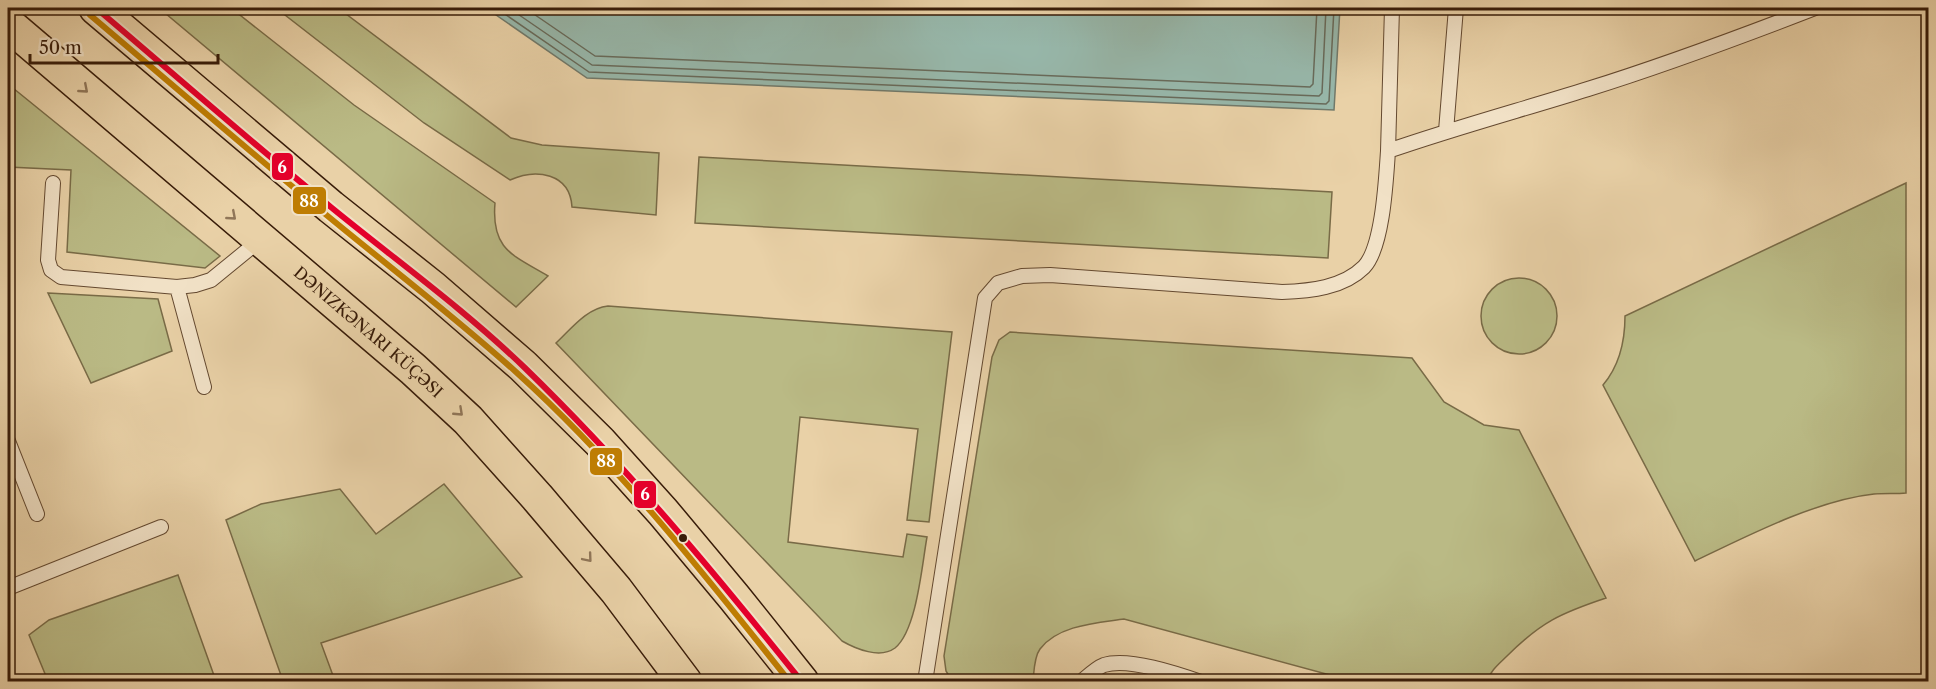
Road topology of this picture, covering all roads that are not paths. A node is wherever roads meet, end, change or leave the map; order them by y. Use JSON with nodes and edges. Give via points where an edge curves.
{"nodes":[{"id":1,"x":96,"y":8,"type":"edge"},
{"id":2,"x":1392,"y":8,"type":"edge"},
{"id":3,"x":1456,"y":8,"type":"edge"},
{"id":4,"x":1815,"y":8,"type":"edge"},
{"id":5,"x":8,"y":24,"type":"edge"},
{"id":6,"x":1446,"y":131,"type":"junction"},
{"id":7,"x":1388,"y":151,"type":"junction"},
{"id":8,"x":53,"y":183,"type":"dead end"},
{"id":9,"x":260,"y":240,"type":"junction"},
{"id":10,"x":177,"y":287,"type":"junction"},
{"id":11,"x":204,"y":387,"type":"dead end"},
{"id":12,"x":8,"y":441,"type":"edge"},
{"id":13,"x":37,"y":514,"type":"dead end"},
{"id":14,"x":161,"y":527,"type":"dead end"},
{"id":15,"x":8,"y":588,"type":"edge"},
{"id":16,"x":686,"y":681,"type":"edge"},
{"id":17,"x":802,"y":681,"type":"edge"},
{"id":18,"x":925,"y":681,"type":"edge"},
{"id":19,"x":1081,"y":681,"type":"edge"},
{"id":20,"x":1202,"y":681,"type":"edge"}],
"edges":[{"from":1,"to":17,"type":"highway","via":[[523,366],[663,512]]},
{"from":2,"to":7,"type":"lane"},
{"from":3,"to":6,"type":"lane"},
{"from":4,"to":6,"type":"lane","via":[[1657,67]]},
{"from":5,"to":9,"type":"highway","one_way":true},
{"from":6,"to":7,"type":"lane"},
{"from":7,"to":18,"type":"lane","via":[[1377,240],[1364,266],[1341,282],[1314,291],[1282,292],[1022,276],[998,284],[985,298]]},
{"from":8,"to":10,"type":"lane","via":[[48,260],[51,270],[61,277]]},
{"from":9,"to":10,"type":"lane","via":[[211,280]]},
{"from":9,"to":16,"type":"highway","one_way":true,"via":[[468,420],[616,590]]},
{"from":10,"to":11,"type":"lane"},
{"from":12,"to":13,"type":"lane"},
{"from":14,"to":15,"type":"lane"},
{"from":19,"to":20,"type":"lane","via":[[1104,666],[1123,663]]}]}
